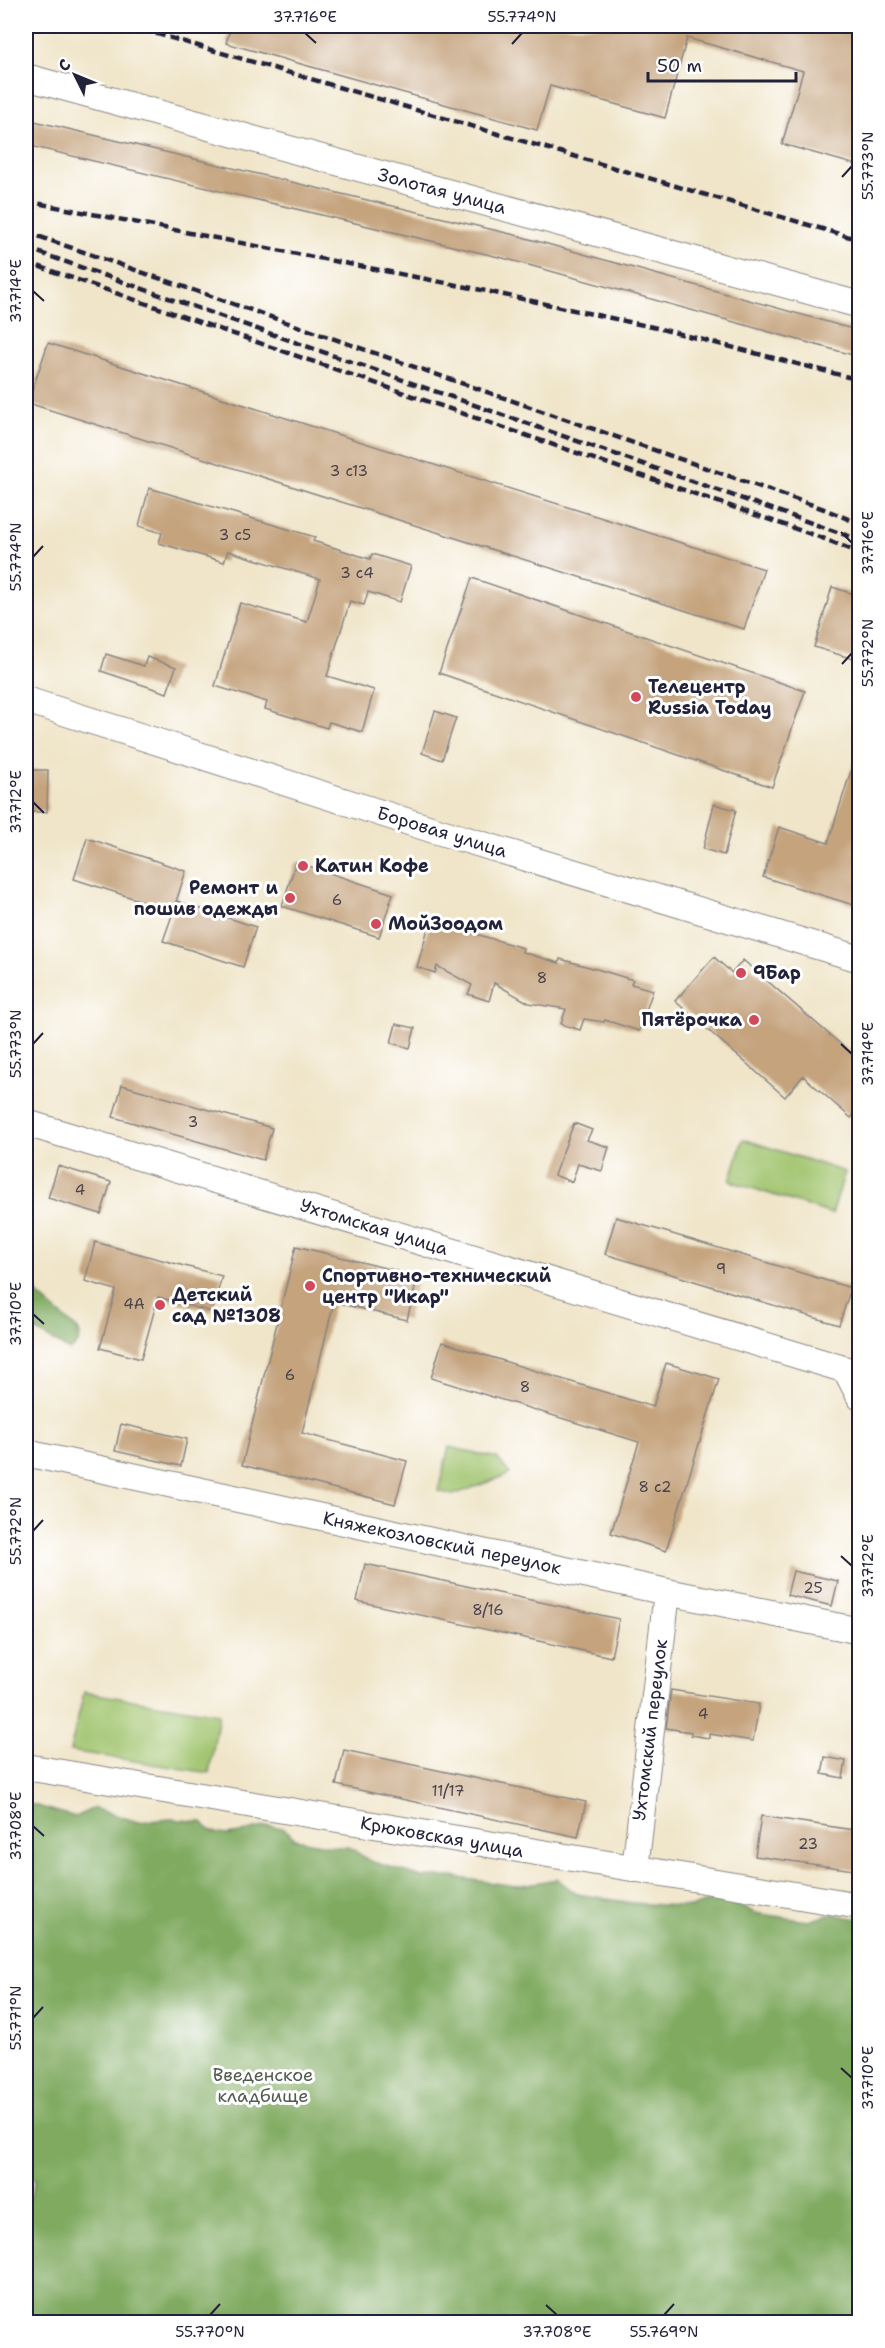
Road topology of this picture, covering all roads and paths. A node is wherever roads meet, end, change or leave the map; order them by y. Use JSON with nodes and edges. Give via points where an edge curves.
{"nodes":[{"id":1,"x":26,"y":77,"type":"edge"},
{"id":2,"x":860,"y":305,"type":"edge"},
{"id":3,"x":26,"y":700,"type":"edge"},
{"id":4,"x":860,"y":959,"type":"edge"},
{"id":5,"x":26,"y":1123,"type":"edge"},
{"id":6,"x":853,"y":1372,"type":"edge"},
{"id":7,"x":860,"y":1397,"type":"edge"},
{"id":8,"x":26,"y":1453,"type":"edge"},
{"id":9,"x":667,"y":1592,"type":"junction"},
{"id":10,"x":860,"y":1631,"type":"edge"},
{"id":11,"x":26,"y":1767,"type":"edge"},
{"id":12,"x":635,"y":1869,"type":"junction"},
{"id":13,"x":860,"y":1906,"type":"edge"}],
"edges":[{"from":1,"to":2,"type":"street","name":"Золотая улица"},
{"from":3,"to":4,"type":"street","name":"Боровая улица"},
{"from":5,"to":6,"type":"street","name":"Ухтомская улица"},
{"from":6,"to":7,"type":"street"},
{"from":8,"to":9,"type":"street","name":"Княжекозловский переулок"},
{"from":9,"to":10,"type":"street","name":"Княжекозловский переулок"},
{"from":9,"to":12,"type":"street","name":"Ухтомский переулок"},
{"from":11,"to":12,"type":"street","name":"Крюковская улица"},
{"from":12,"to":13,"type":"street","name":"Крюковская улица"}]}
